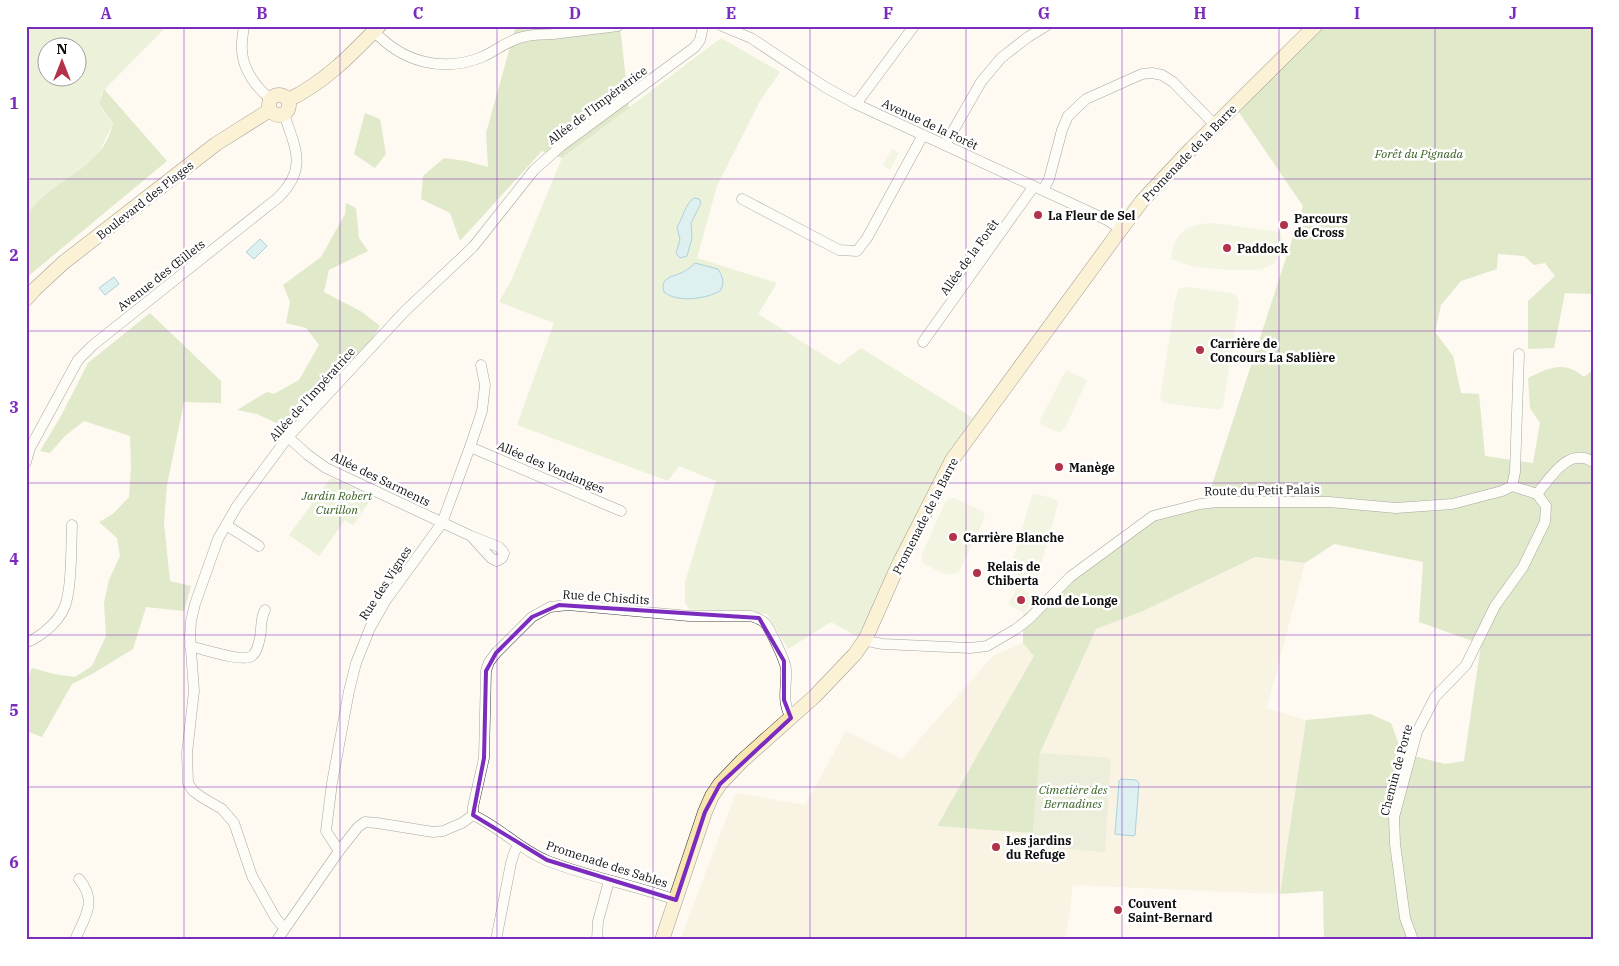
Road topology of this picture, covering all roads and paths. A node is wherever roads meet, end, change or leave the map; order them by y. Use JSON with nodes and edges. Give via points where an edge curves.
{"nodes":[{"id":1,"x":244,"y":26,"type":"edge"},
{"id":2,"x":618,"y":26,"type":"edge"},
{"id":3,"x":703,"y":26,"type":"edge"},
{"id":4,"x":722,"y":26,"type":"edge"},
{"id":5,"x":914,"y":26,"type":"edge"},
{"id":6,"x":1046,"y":26,"type":"edge"},
{"id":7,"x":1315,"y":26,"type":"edge"},
{"id":8,"x":377,"y":29,"type":"edge"},
{"id":9,"x":737,"y":29,"type":"edge"},
{"id":10,"x":288,"y":100,"type":"junction"},
{"id":11,"x":271,"y":104,"type":"junction"},
{"id":12,"x":856,"y":104,"type":"junction"},
{"id":13,"x":284,"y":114,"type":"junction"},
{"id":14,"x":1215,"y":125,"type":"junction"},
{"id":15,"x":922,"y":135,"type":"junction"},
{"id":16,"x":944,"y":145,"type":"junction"},
{"id":17,"x":1038,"y":188,"type":"junction"},
{"id":18,"x":742,"y":199,"type":"dead end"},
{"id":19,"x":1121,"y":229,"type":"junction"},
{"id":20,"x":29,"y":290,"type":"edge"},
{"id":21,"x":923,"y":342,"type":"dead end"},
{"id":22,"x":1520,"y":354,"type":"dead end"},
{"id":23,"x":481,"y":365,"type":"dead end"},
{"id":24,"x":288,"y":437,"type":"junction"},
{"id":25,"x":470,"y":447,"type":"junction"},
{"id":26,"x":26,"y":462,"type":"edge"},
{"id":27,"x":1593,"y":462,"type":"edge"},
{"id":28,"x":1512,"y":486,"type":"junction"},
{"id":29,"x":1537,"y":494,"type":"junction"},
{"id":30,"x":621,"y":511,"type":"dead end"},
{"id":31,"x":442,"y":522,"type":"junction"},
{"id":32,"x":72,"y":525,"type":"dead end"},
{"id":33,"x":226,"y":525,"type":"junction"},
{"id":34,"x":471,"y":536,"type":"dead end"},
{"id":35,"x":259,"y":546,"type":"dead end"},
{"id":36,"x":265,"y":610,"type":"dead end"},
{"id":37,"x":866,"y":638,"type":"junction"},
{"id":38,"x":26,"y":642,"type":"edge"},
{"id":39,"x":190,"y":646,"type":"junction"},
{"id":40,"x":791,"y":718,"type":"junction"},
{"id":41,"x":473,"y":815,"type":"junction"},
{"id":42,"x":518,"y":845,"type":"junction"},
{"id":43,"x":339,"y":851,"type":"junction"},
{"id":44,"x":79,"y":879,"type":"dead end"},
{"id":45,"x":609,"y":881,"type":"junction"},
{"id":46,"x":676,"y":900,"type":"junction"},
{"id":47,"x":284,"y":928,"type":"junction"},
{"id":48,"x":75,"y":940,"type":"edge"},
{"id":49,"x":277,"y":940,"type":"edge"},
{"id":50,"x":496,"y":940,"type":"edge"},
{"id":51,"x":597,"y":940,"type":"edge"},
{"id":52,"x":662,"y":940,"type":"edge"},
{"id":53,"x":1413,"y":940,"type":"edge"}],
"edges":[{"from":1,"to":11,"type":"street","via":[[244,61]]},
{"from":2,"to":8,"type":"street","via":[[523,36],[483,57],[452,64],[416,60],[400,53],[384,42]]},
{"from":3,"to":24,"type":"street","name":"Allée de l'Impératrice","via":[[695,47],[560,146],[534,170],[473,247],[406,311]]},
{"from":4,"to":9,"type":"street","name":"Avenue de la Forêt"},
{"from":5,"to":12,"type":"street"},
{"from":6,"to":16,"type":"street","via":[[1001,58],[981,82]]},
{"from":7,"to":14,"type":"main road","name":"Promenade de la Barre"},
{"from":8,"to":10,"type":"main road","via":[[342,64]]},
{"from":9,"to":12,"type":"street","name":"Avenue de la Forêt","via":[[824,87]]},
{"from":10,"to":11,"type":"main road","via":[[278,95]]},
{"from":10,"to":13,"type":"main road","via":[[289,107]]},
{"from":11,"to":13,"type":"main road","via":[[276,115]]},
{"from":11,"to":20,"type":"main road","name":"Boulevard des Plages"},
{"from":12,"to":15,"type":"street","name":"Avenue de la Forêt"},
{"from":13,"to":26,"type":"street","name":"Avenue des Œillets","via":[[295,143],[296,170],[290,186],[78,360],[30,448]]},
{"from":14,"to":17,"type":"street","name":"Allée de la Forêt","via":[[1173,82],[1162,75],[1142,74],[1086,99],[1068,116],[1050,179]]},
{"from":14,"to":19,"type":"main road","name":"Promenade de la Barre","via":[[1142,201]]},
{"from":15,"to":16,"type":"street","name":"Avenue de la Forêt"},
{"from":15,"to":18,"type":"street","via":[[868,238],[857,251],[839,250]]},
{"from":16,"to":17,"type":"street","name":"Avenue de la Forêt"},
{"from":17,"to":19,"type":"street","name":"Avenue de la Forêt"},
{"from":17,"to":21,"type":"street","name":"Allée de la Forêt"},
{"from":19,"to":37,"type":"main road","name":"Promenade de la Barre","via":[[952,460]]},
{"from":22,"to":28,"type":"street"},
{"from":23,"to":25,"type":"street","name":"Rue des Vignes","via":[[485,385],[482,411]]},
{"from":24,"to":31,"type":"street","name":"Allée des Sarments","via":[[326,468]]},
{"from":24,"to":33,"type":"street","name":"Allée de l'Impératrice"},
{"from":25,"to":30,"type":"street","name":"Allée des Vendanges"},
{"from":25,"to":31,"type":"street","name":"Rue des Vignes"},
{"from":27,"to":29,"type":"street","via":[[1574,458],[1563,464]]},
{"from":28,"to":29,"type":"street"},
{"from":28,"to":37,"type":"street","name":"Route du Petit Palais","via":[[1452,504],[1396,508],[1329,502],[1200,504],[1153,516],[1070,578],[1023,624],[987,646],[882,644]]},
{"from":29,"to":53,"type":"street","name":"Chemin de Porte","via":[[1546,506],[1545,522],[1523,567],[1495,606],[1466,665],[1435,697],[1414,740],[1394,817],[1406,918]]},
{"from":31,"to":34,"type":"street","name":"Allée des Sarments"},
{"from":31,"to":43,"type":"street","name":"Rue des Vignes","via":[[386,600],[356,663],[332,783],[326,831]]},
{"from":32,"to":38,"type":"street","via":[[69,592],[65,607],[48,629]]},
{"from":33,"to":35,"type":"street"},
{"from":33,"to":39,"type":"street","name":"Allée de l'Impératrice","via":[[195,604]]},
{"from":36,"to":39,"type":"street","via":[[257,647],[250,657],[238,658]]},
{"from":37,"to":40,"type":"main road","name":"Promenade de la Barre","via":[[855,654]]},
{"from":39,"to":47,"type":"street","name":"Allée de l'Impératrice","via":[[194,691],[187,753],[188,782],[193,791],[222,809],[234,823],[252,876]]},
{"from":40,"to":41,"type":"street","name":"Rue de Chisdits","via":[[784,700],[784,661],[760,618],[689,616],[568,605],[550,607],[532,617],[489,662],[486,671],[484,758]]},
{"from":40,"to":46,"type":"main road","name":"Promenade de la Barre","via":[[742,761],[712,796]]},
{"from":41,"to":42,"type":"street","name":"Promenade des Sables"},
{"from":41,"to":43,"type":"street","via":[[462,823],[433,832],[365,822]]},
{"from":42,"to":45,"type":"street","name":"Promenade des Sables","via":[[547,860]]},
{"from":42,"to":50,"type":"street","via":[[512,858]]},
{"from":43,"to":47,"type":"street"},
{"from":44,"to":48,"type":"street","via":[[89,894],[90,903]]},
{"from":45,"to":46,"type":"street","name":"Promenade des Sables"},
{"from":45,"to":51,"type":"street","via":[[598,921]]},
{"from":46,"to":52,"type":"main road","name":"Promenade de la Barre"},
{"from":47,"to":49,"type":"street"}]}
